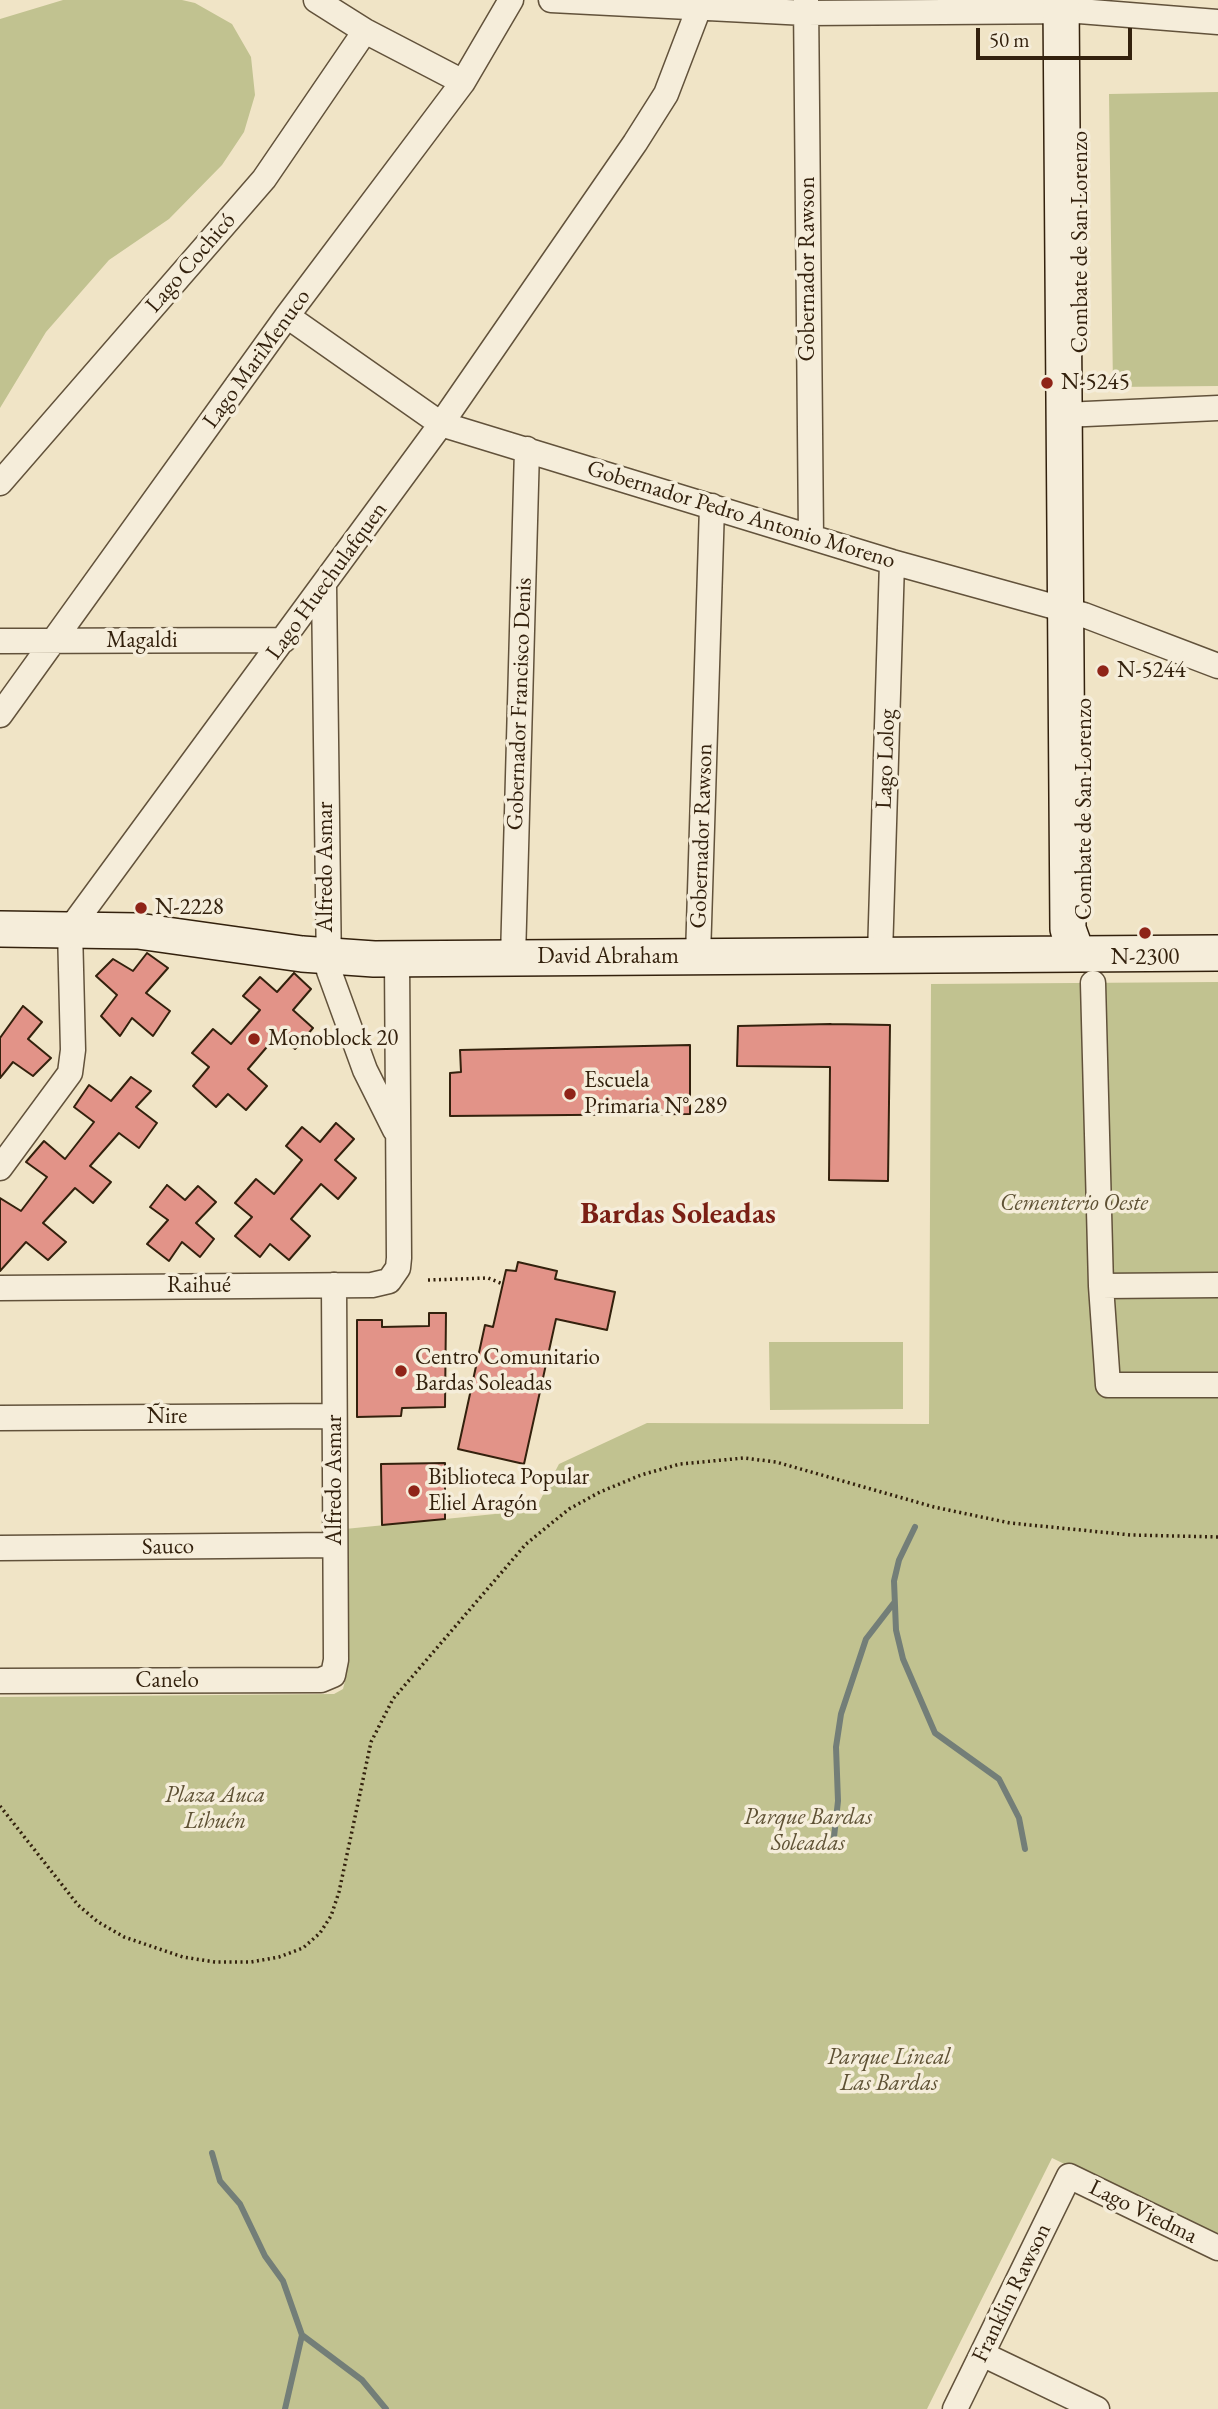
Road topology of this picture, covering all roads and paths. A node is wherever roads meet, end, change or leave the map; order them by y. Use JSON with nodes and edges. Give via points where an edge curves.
{"nodes":[{"id":1,"x":316,"y":0,"type":"edge"},
{"id":2,"x":510,"y":0,"type":"edge"},
{"id":3,"x":551,"y":0,"type":"edge"},
{"id":4,"x":701,"y":3,"type":"edge"},
{"id":5,"x":1070,"y":6,"type":"edge"},
{"id":6,"x":806,"y":7,"type":"edge"},
{"id":7,"x":1218,"y":22,"type":"edge"},
{"id":8,"x":365,"y":30,"type":"junction"},
{"id":9,"x":463,"y":82,"type":"junction"},
{"id":10,"x":287,"y":316,"type":"junction"},
{"id":11,"x":1218,"y":408,"type":"edge"},
{"id":12,"x":1073,"y":415,"type":"junction"},
{"id":13,"x":441,"y":424,"type":"junction"},
{"id":14,"x":527,"y":449,"type":"junction"},
{"id":15,"x":0,"y":483,"type":"edge"},
{"id":16,"x":712,"y":506,"type":"junction"},
{"id":17,"x":811,"y":537,"type":"junction"},
{"id":18,"x":892,"y":562,"type":"junction"},
{"id":19,"x":324,"y":585,"type":"junction"},
{"id":20,"x":1074,"y":612,"type":"junction"},
{"id":21,"x":284,"y":640,"type":"junction"},
{"id":22,"x":0,"y":641,"type":"edge"},
{"id":23,"x":55,"y":641,"type":"junction"},
{"id":24,"x":1218,"y":666,"type":"edge"},
{"id":25,"x":0,"y":715,"type":"edge"},
{"id":26,"x":0,"y":929,"type":"edge"},
{"id":27,"x":70,"y":929,"type":"junction"},
{"id":28,"x":1218,"y":953,"type":"edge"},
{"id":29,"x":880,"y":955,"type":"junction"},
{"id":30,"x":327,"y":956,"type":"junction"},
{"id":31,"x":698,"y":956,"type":"junction"},
{"id":32,"x":397,"y":958,"type":"junction"},
{"id":33,"x":513,"y":958,"type":"junction"},
{"id":34,"x":1085,"y":968,"type":"junction"},
{"id":35,"x":397,"y":1136,"type":"junction"},
{"id":36,"x":0,"y":1168,"type":"edge"},
{"id":37,"x":395,"y":1276,"type":"joint"},
{"id":38,"x":428,"y":1280,"type":"dead end"},
{"id":39,"x":503,"y":1284,"type":"dead end"},
{"id":40,"x":1218,"y":1284,"type":"edge"},
{"id":41,"x":334,"y":1285,"type":"junction"},
{"id":42,"x":1101,"y":1286,"type":"junction"},
{"id":43,"x":0,"y":1288,"type":"edge"},
{"id":44,"x":1218,"y":1385,"type":"edge"},
{"id":45,"x":334,"y":1416,"type":"junction"},
{"id":46,"x":0,"y":1418,"type":"edge"},
{"id":47,"x":1218,"y":1537,"type":"edge"},
{"id":48,"x":335,"y":1545,"type":"junction"},
{"id":49,"x":0,"y":1548,"type":"edge"},
{"id":50,"x":332,"y":1675,"type":"joint"},
{"id":51,"x":0,"y":1681,"type":"edge"},
{"id":52,"x":0,"y":1807,"type":"edge"},
{"id":53,"x":1069,"y":2176,"type":"joint"},
{"id":54,"x":1218,"y":2248,"type":"edge"},
{"id":55,"x":982,"y":2354,"type":"junction"},
{"id":56,"x":955,"y":2409,"type":"edge"},
{"id":57,"x":1097,"y":2409,"type":"edge"}],
"edges":[{"from":1,"to":8,"type":"street"},
{"from":2,"to":9,"type":"street","name":"Lago MariMenuco"},
{"from":3,"to":4,"type":"street"},
{"from":4,"to":6,"type":"street"},
{"from":4,"to":13,"type":"street","name":"Lago Huechulafquen","via":[[666,94]]},
{"from":5,"to":6,"type":"street"},
{"from":5,"to":7,"type":"street"},
{"from":5,"to":12,"type":"main road","name":"Combate de San Lorenzo"},
{"from":6,"to":17,"type":"street","name":"Gobernador Rawson"},
{"from":8,"to":9,"type":"street"},
{"from":8,"to":15,"type":"street","name":"Lago Cochicó","via":[[264,178]]},
{"from":9,"to":10,"type":"street","name":"Lago MariMenuco"},
{"from":10,"to":13,"type":"street","name":"Gobernador Pedro Antonio Moreno"},
{"from":10,"to":23,"type":"street","name":"Lago MariMenuco"},
{"from":11,"to":12,"type":"street"},
{"from":12,"to":20,"type":"main road","name":"Combate de San Lorenzo"},
{"from":13,"to":14,"type":"street","name":"Gobernador Pedro Antonio Moreno"},
{"from":13,"to":19,"type":"street","name":"Lago Huechulafquen"},
{"from":14,"to":16,"type":"street","name":"Gobernador Pedro Antonio Moreno"},
{"from":14,"to":33,"type":"street","name":"Gobernador Francisco Denis"},
{"from":16,"to":17,"type":"street","name":"Gobernador Pedro Antonio Moreno"},
{"from":16,"to":31,"type":"street","name":"Gobernador Rawson"},
{"from":17,"to":18,"type":"street","name":"Gobernador Pedro Antonio Moreno"},
{"from":18,"to":20,"type":"street","name":"Gobernador Pedro Antonio Moreno"},
{"from":18,"to":29,"type":"street","name":"Lago Lolog"},
{"from":19,"to":21,"type":"street","name":"Lago Huechulafquen"},
{"from":19,"to":30,"type":"street","name":"Alfredo Asmar"},
{"from":20,"to":24,"type":"street","name":"Gobernador Pedro Antonio Moreno"},
{"from":20,"to":34,"type":"main road","name":"Combate de San Lorenzo","via":[[1068,929]]},
{"from":21,"to":23,"type":"street","name":"Magaldi"},
{"from":21,"to":27,"type":"street","name":"Lago Huechulafquen"},
{"from":22,"to":23,"type":"street","name":"Magaldi"},
{"from":23,"to":25,"type":"street","name":"Lago MariMenuco"},
{"from":26,"to":27,"type":"main road","name":"David Abraham"},
{"from":27,"to":30,"type":"main road","name":"David Abraham","via":[[163,933]]},
{"from":27,"to":36,"type":"street","via":[[74,1050],[70,1073]]},
{"from":28,"to":34,"type":"main road","name":"David Abraham"},
{"from":29,"to":31,"type":"main road","name":"David Abraham"},
{"from":29,"to":34,"type":"main road","name":"David Abraham"},
{"from":30,"to":32,"type":"main road","name":"David Abraham"},
{"from":30,"to":35,"type":"street","name":"Alfredo Asmar","via":[[340,1005]]},
{"from":31,"to":33,"type":"main road","name":"David Abraham"},
{"from":32,"to":33,"type":"main road","name":"David Abraham"},
{"from":32,"to":35,"type":"street","name":"Alfredo Asmar"},
{"from":34,"to":42,"type":"street"},
{"from":35,"to":37,"type":"street","name":"Alfredo Asmar","via":[[399,1258]]},
{"from":37,"to":41,"type":"street","name":"Raihué","via":[[380,1284]]},
{"from":38,"to":39,"type":"path","via":[[488,1278]]},
{"from":40,"to":42,"type":"street"},
{"from":41,"to":43,"type":"street","name":"Raihué"},
{"from":41,"to":45,"type":"street","name":"Alfredo Asmar"},
{"from":42,"to":44,"type":"street","via":[[1108,1385]]},
{"from":45,"to":46,"type":"street","name":"Ñire"},
{"from":45,"to":48,"type":"street","name":"Alfredo Asmar"},
{"from":47,"to":52,"type":"path","via":[[1131,1535],[1010,1523],[934,1507],[776,1462],[744,1458],[680,1464],[600,1492],[569,1509],[526,1544],[393,1699],[371,1742],[331,1916],[303,1948],[279,1957],[215,1962],[183,1957],[124,1937],[78,1905]]},
{"from":48,"to":49,"type":"street","name":"Sauco"},
{"from":48,"to":50,"type":"street","name":"Alfredo Asmar","via":[[336,1660]]},
{"from":50,"to":51,"type":"street","name":"Canelo","via":[[321,1680]]},
{"from":53,"to":54,"type":"street","name":"Lago Viedma"},
{"from":53,"to":55,"type":"street","name":"Franklin Rawson"},
{"from":55,"to":56,"type":"street","name":"Franklin Rawson"},
{"from":55,"to":57,"type":"street"}]}
